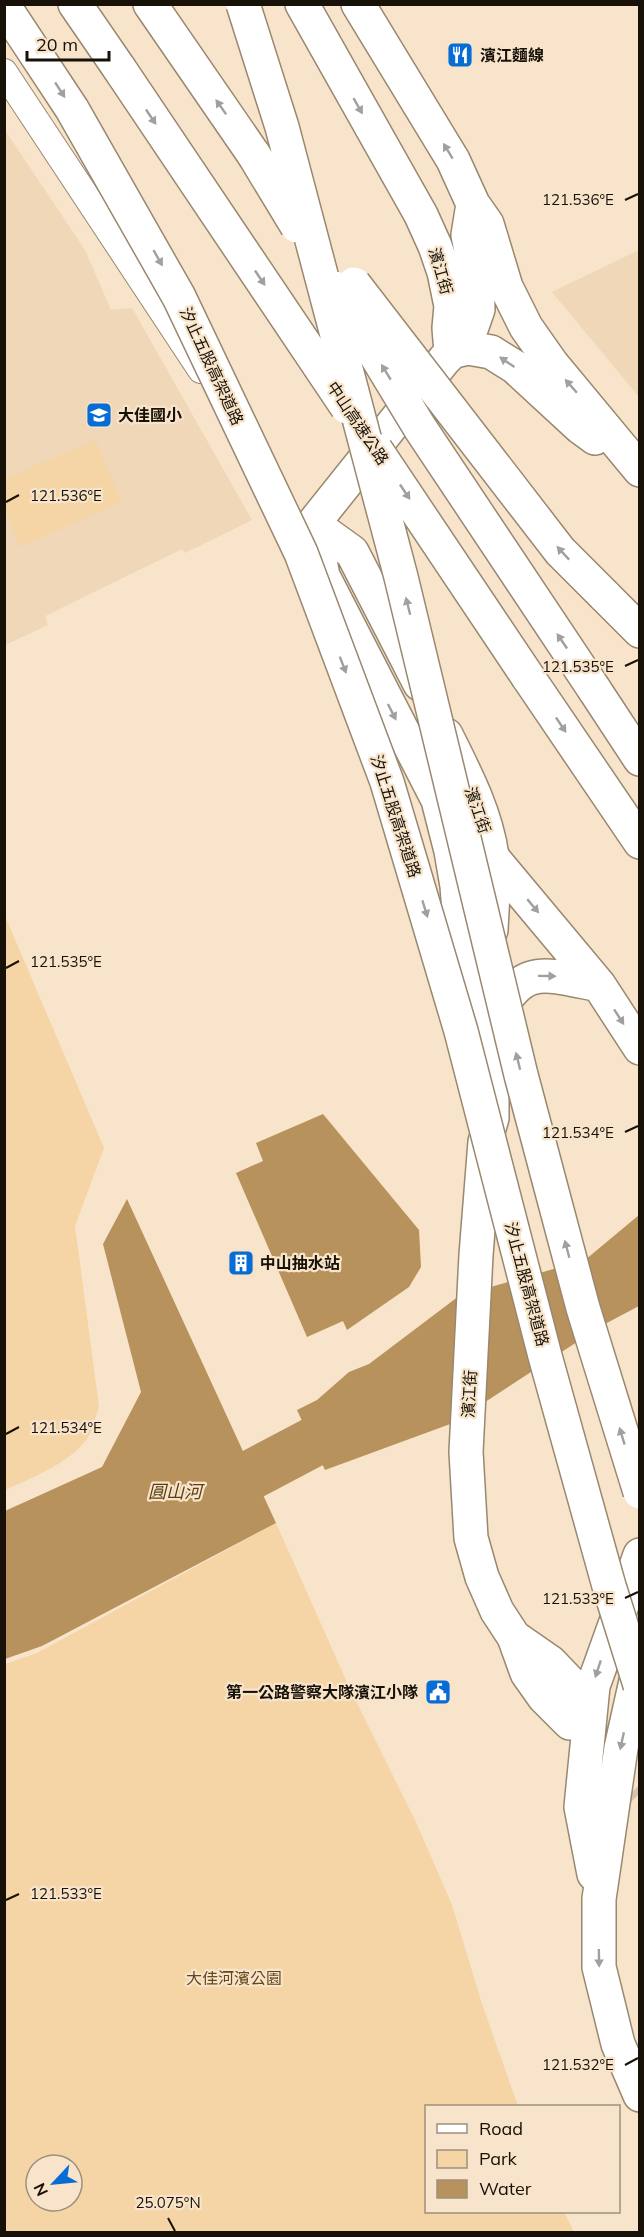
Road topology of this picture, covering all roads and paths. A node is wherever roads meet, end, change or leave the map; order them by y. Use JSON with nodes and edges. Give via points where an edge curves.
{"nodes":[{"id":1,"x":75,"y":4,"type":"edge"},
{"id":2,"x":150,"y":4,"type":"edge"},
{"id":3,"x":243,"y":4,"type":"edge"},
{"id":4,"x":302,"y":4,"type":"edge"},
{"id":5,"x":358,"y":4,"type":"edge"},
{"id":6,"x":4,"y":6,"type":"edge"},
{"id":7,"x":4,"y":72,"type":"edge"},
{"id":8,"x":254,"y":155,"type":"junction"},
{"id":9,"x":473,"y":204,"type":"junction"},
{"id":10,"x":451,"y":352,"type":"junction"},
{"id":11,"x":637,"y":467,"type":"edge"},
{"id":12,"x":313,"y":524,"type":"junction"},
{"id":13,"x":639,"y":631,"type":"edge"},
{"id":14,"x":639,"y":759,"type":"edge"},
{"id":15,"x":438,"y":800,"type":"junction"},
{"id":16,"x":639,"y":842,"type":"edge"},
{"id":17,"x":492,"y":858,"type":"junction"},
{"id":18,"x":599,"y":985,"type":"junction"},
{"id":19,"x":492,"y":1024,"type":"junction"},
{"id":20,"x":639,"y":1048,"type":"edge"},
{"id":21,"x":485,"y":1142,"type":"junction"},
{"id":22,"x":639,"y":1492,"type":"edge"},
{"id":23,"x":639,"y":1555,"type":"edge"},
{"id":24,"x":514,"y":1637,"type":"junction"},
{"id":25,"x":639,"y":1664,"type":"edge"},
{"id":26,"x":639,"y":1685,"type":"edge"},
{"id":27,"x":575,"y":1688,"type":"tunnel mouth"},
{"id":28,"x":570,"y":1723,"type":"tunnel mouth"},
{"id":29,"x":599,"y":1899,"type":"junction"},
{"id":30,"x":639,"y":2096,"type":"edge"}],
"edges":[{"from":1,"to":16,"type":"main road","name":"中山高速公路","one_way":true,"bridge":true},
{"from":8,"to":2,"type":"main road","one_way":true},
{"from":22,"to":3,"type":"main road","one_way":true,"bridge":true,"via":[[580,1297],[521,1075],[401,577],[282,127]]},
{"from":4,"to":10,"type":"main road","name":"濱江街","one_way":true,"via":[[435,246],[451,306]]},
{"from":9,"to":5,"type":"main road","one_way":true,"via":[[453,160]]},
{"from":6,"to":26,"type":"main road","name":"汐止五股高架道路","one_way":true,"bridge":true,"via":[[72,109],[179,297],[305,563],[387,782],[461,1031],[545,1356]]},
{"from":7,"to":12,"type":"street","via":[[255,452]]},
{"from":13,"to":8,"type":"main road","one_way":true,"bridge":true,"via":[[560,551]]},
{"from":14,"to":8,"type":"main road","one_way":true,"bridge":true,"via":[[420,428]]},
{"from":9,"to":10,"type":"main road","via":[[468,235],[478,309],[469,335]]},
{"from":11,"to":9,"type":"main road","one_way":true,"via":[[526,327],[506,287],[487,224]]},
{"from":11,"to":10,"type":"main road","one_way":true,"via":[[580,427],[515,367],[491,352],[468,348]]},
{"from":10,"to":12,"type":"main road"},
{"from":12,"to":15,"type":"main road","name":"濱江街","one_way":true,"via":[[323,576]]},
{"from":12,"to":17,"type":"main road","name":"濱江街","via":[[352,552],[374,591],[469,782]]},
{"from":15,"to":17,"type":"main road"},
{"from":15,"to":21,"type":"main road","name":"濱江街","via":[[457,885],[469,1058],[476,1118]]},
{"from":17,"to":18,"type":"main road","one_way":true},
{"from":17,"to":19,"type":"main road","name":"濱江街","via":[[488,999]]},
{"from":19,"to":18,"type":"main road","one_way":true,"via":[[503,1001],[516,985],[530,977],[546,975]]},
{"from":18,"to":20,"type":"main road","one_way":true},
{"from":19,"to":21,"type":"main road","name":"濱江街","via":[[492,1118]]},
{"from":21,"to":24,"type":"main road","name":"濱江街","via":[[466,1452],[471,1538],[482,1577]]},
{"from":23,"to":29,"type":"main road","one_way":true,"via":[[593,1686],[581,1807]]},
{"from":24,"to":27,"type":"main road","name":"濱江街","via":[[550,1662]]},
{"from":24,"to":28,"type":"main road","name":"濱江街","via":[[527,1673]]},
{"from":25,"to":29,"type":"main road","one_way":true,"via":[[621,1748]]},
{"from":29,"to":30,"type":"main road","one_way":true,"via":[[599,1967],[618,2044]]}]}
